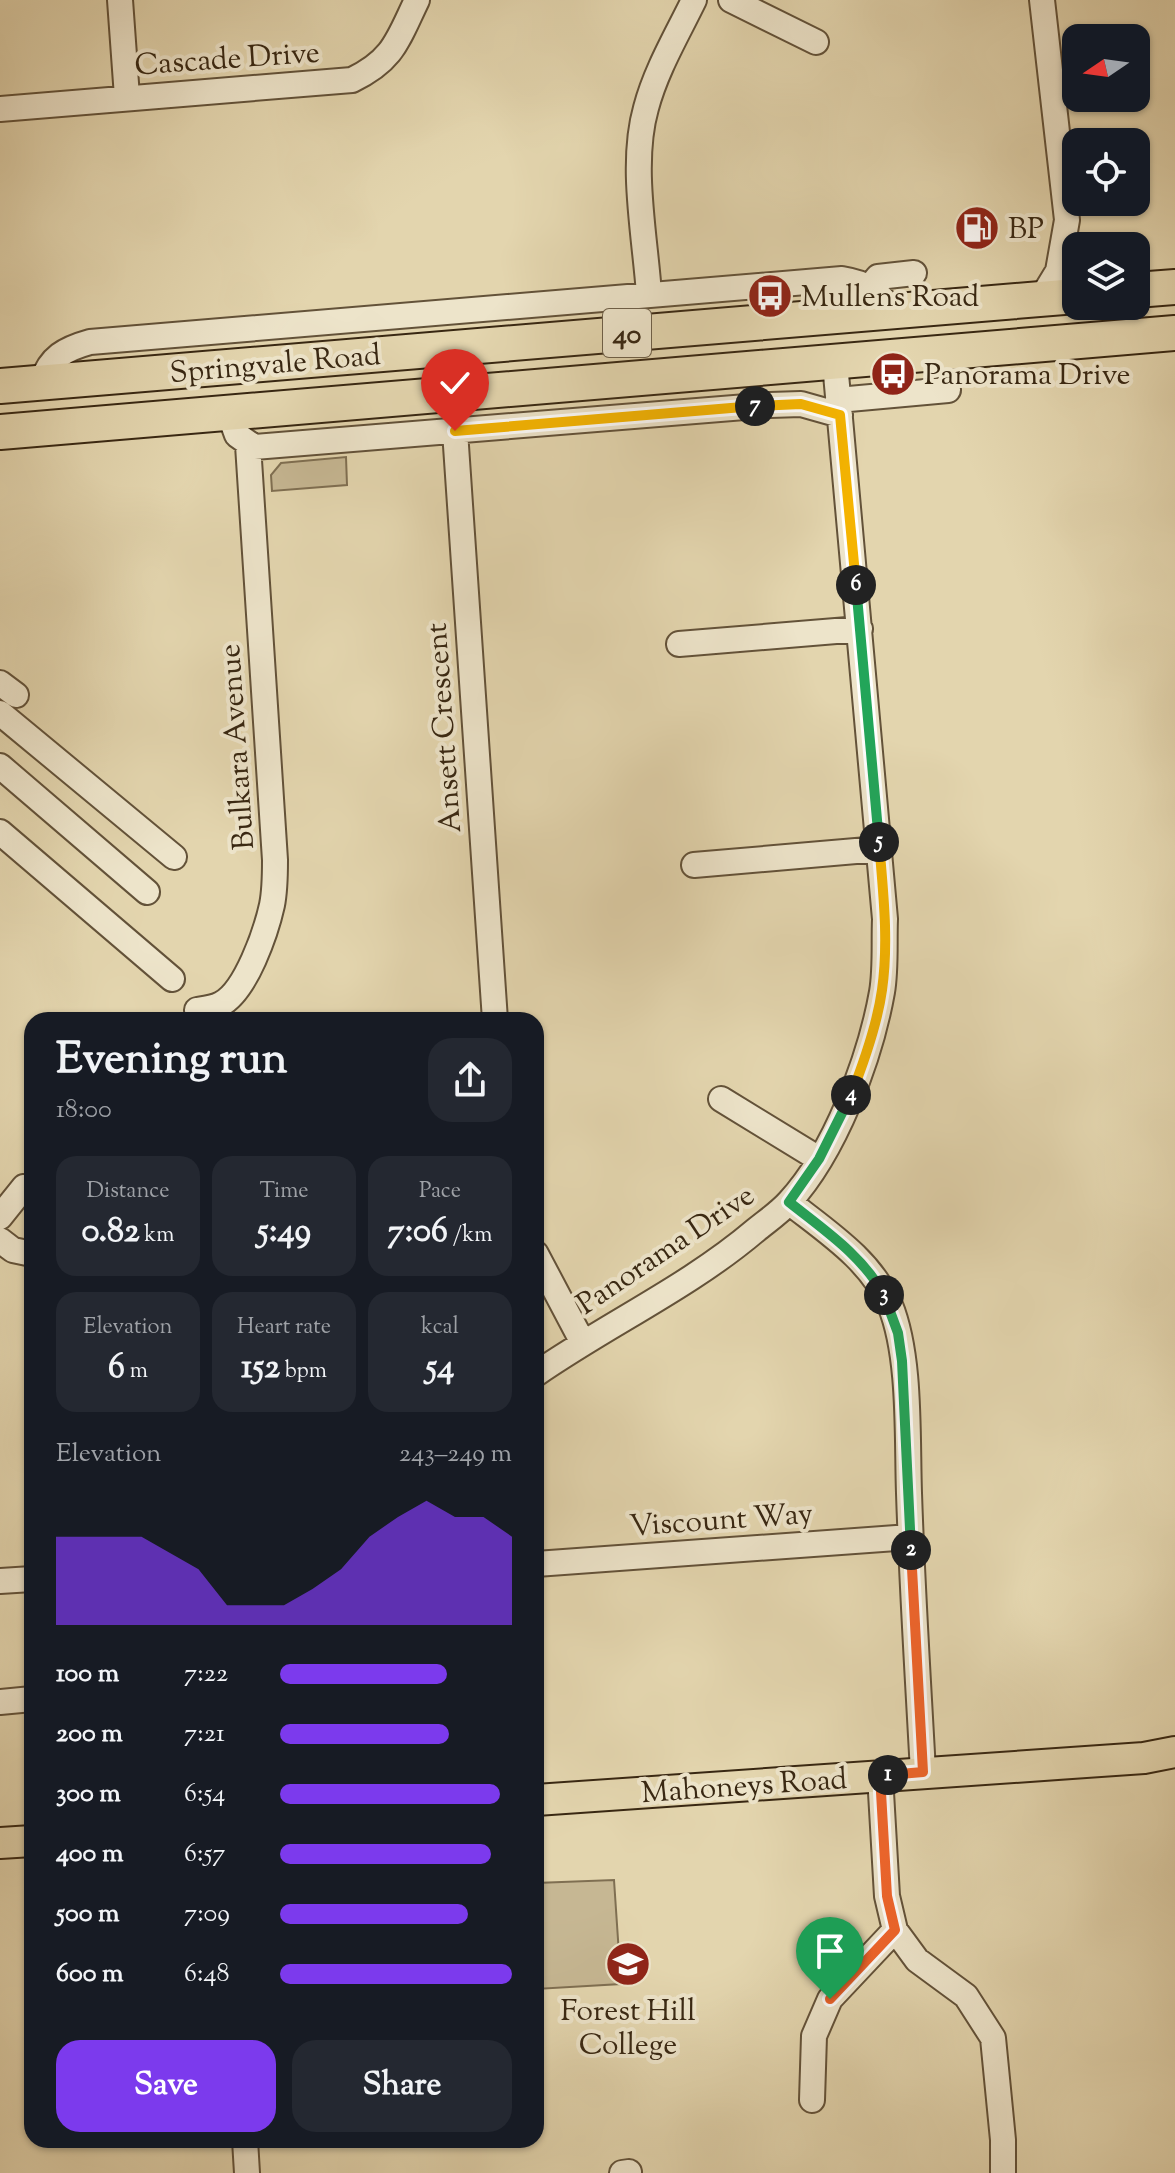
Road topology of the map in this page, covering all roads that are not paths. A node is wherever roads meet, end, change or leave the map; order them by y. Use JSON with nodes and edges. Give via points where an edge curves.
{"nodes":[{"id":1,"x":120,"y":0,"type":"edge"},
{"id":2,"x":417,"y":0,"type":"edge"},
{"id":3,"x":694,"y":0,"type":"edge"},
{"id":4,"x":731,"y":0,"type":"edge"},
{"id":5,"x":1042,"y":0,"type":"edge"},
{"id":6,"x":816,"y":42,"type":"dead end"},
{"id":7,"x":127,"y":97,"type":"junction"},
{"id":8,"x":0,"y":109,"type":"edge"},
{"id":9,"x":1067,"y":220,"type":"junction"},
{"id":10,"x":1072,"y":232,"type":"edge"},
{"id":11,"x":914,"y":273,"type":"dead end"},
{"id":12,"x":1175,"y":287,"type":"edge"},
{"id":13,"x":1150,"y":289,"type":"edge"},
{"id":14,"x":649,"y":294,"type":"junction"},
{"id":15,"x":1062,"y":297,"type":"edge"},
{"id":16,"x":881,"y":299,"type":"junction"},
{"id":17,"x":1041,"y":299,"type":"junction"},
{"id":18,"x":1175,"y":333,"type":"edge"},
{"id":19,"x":835,"y":363,"type":"junction"},
{"id":20,"x":794,"y":366,"type":"junction"},
{"id":21,"x":42,"y":382,"type":"junction"},
{"id":22,"x":0,"y":386,"type":"edge"},
{"id":23,"x":948,"y":390,"type":"dead end"},
{"id":24,"x":770,"y":405,"type":"junction"},
{"id":25,"x":839,"y":407,"type":"junction"},
{"id":26,"x":229,"y":413,"type":"junction"},
{"id":27,"x":455,"y":431,"type":"junction"},
{"id":28,"x":0,"y":432,"type":"edge"},
{"id":29,"x":248,"y":445,"type":"junction"},
{"id":30,"x":860,"y":629,"type":"junction"},
{"id":31,"x":679,"y":644,"type":"dead end"},
{"id":32,"x":5,"y":697,"type":"edge"},
{"id":33,"x":0,"y":766,"type":"edge"},
{"id":34,"x":0,"y":832,"type":"edge"},
{"id":35,"x":879,"y":849,"type":"junction"},
{"id":36,"x":174,"y":857,"type":"dead end"},
{"id":37,"x":694,"y":865,"type":"dead end"},
{"id":38,"x":147,"y":892,"type":"dead end"},
{"id":39,"x":172,"y":979,"type":"dead end"},
{"id":40,"x":197,"y":1010,"type":"dead end"},
{"id":41,"x":494,"y":1012,"type":"edge"},
{"id":42,"x":721,"y":1099,"type":"dead end"},
{"id":43,"x":819,"y":1159,"type":"junction"},
{"id":44,"x":24,"y":1187,"type":"dead end"},
{"id":45,"x":789,"y":1202,"type":"junction"},
{"id":46,"x":0,"y":1217,"type":"edge"},
{"id":47,"x":0,"y":1240,"type":"edge"},
{"id":48,"x":24,"y":1252,"type":"edge"},
{"id":49,"x":544,"y":1269,"type":"edge"},
{"id":50,"x":583,"y":1343,"type":"junction"},
{"id":51,"x":544,"y":1369,"type":"edge"},
{"id":52,"x":910,"y":1537,"type":"junction"},
{"id":53,"x":544,"y":1563,"type":"edge"},
{"id":54,"x":24,"y":1580,"type":"edge"},
{"id":55,"x":0,"y":1581,"type":"edge"},
{"id":56,"x":24,"y":1700,"type":"edge"},
{"id":57,"x":0,"y":1702,"type":"edge"},
{"id":58,"x":1175,"y":1752,"type":"edge"},
{"id":59,"x":1144,"y":1758,"type":"junction"},
{"id":60,"x":1175,"y":1762,"type":"edge"},
{"id":61,"x":923,"y":1772,"type":"junction"},
{"id":62,"x":880,"y":1775,"type":"junction"},
{"id":63,"x":544,"y":1799,"type":"edge"},
{"id":64,"x":24,"y":1842,"type":"edge"},
{"id":65,"x":0,"y":1843,"type":"edge"},
{"id":66,"x":895,"y":1930,"type":"junction"},
{"id":67,"x":812,"y":2100,"type":"dead end"},
{"id":68,"x":245,"y":2148,"type":"edge"},
{"id":69,"x":629,"y":2172,"type":"edge"},
{"id":70,"x":247,"y":2173,"type":"edge"},
{"id":71,"x":622,"y":2173,"type":"edge"},
{"id":72,"x":1003,"y":2173,"type":"edge"}],
"edges":[{"from":1,"to":7,"type":"street"},
{"from":2,"to":7,"type":"street","name":"Cascade Drive","via":[[390,55],[352,80]]},
{"from":3,"to":14,"type":"street","via":[[653,84],[640,135]]},
{"from":4,"to":6,"type":"street"},
{"from":5,"to":9,"type":"street"},
{"from":7,"to":8,"type":"street","name":"Cascade Drive"},
{"from":9,"to":10,"type":"street"},
{"from":9,"to":17,"type":"street","via":[[1058,271]]},
{"from":11,"to":16,"type":"street","name":"Springvale Road","via":[[878,277]]},
{"from":12,"to":13,"type":"highway"},
{"from":14,"to":16,"type":"street","name":"Springvale Road","via":[[842,279]]},
{"from":14,"to":21,"type":"street","name":"Springvale Road","via":[[90,342],[59,354]]},
{"from":15,"to":17,"type":"highway","name":"Springvale Road","number":"40"},
{"from":16,"to":17,"type":"highway","name":"Springvale Road","number":"40"},
{"from":16,"to":21,"type":"highway","name":"Springvale Road","number":"40"},
{"from":18,"to":19,"type":"highway","name":"Springvale Road","number":"40"},
{"from":19,"to":20,"type":"highway","name":"Springvale Road","number":"40"},
{"from":19,"to":25,"type":"street","name":"Panorama Drive"},
{"from":20,"to":24,"type":"street"},
{"from":20,"to":26,"type":"highway","name":"Springvale Road","number":"40"},
{"from":21,"to":22,"type":"highway","name":"Springvale Road","number":"40"},
{"from":23,"to":25,"type":"street"},
{"from":24,"to":25,"type":"street"},
{"from":24,"to":27,"type":"street"},
{"from":25,"to":30,"type":"street","name":"Panorama Drive"},
{"from":26,"to":28,"type":"highway","name":"Springvale Road","number":"40"},
{"from":26,"to":29,"type":"street","name":"Springvale Road","via":[[237,435]]},
{"from":27,"to":29,"type":"street"},
{"from":27,"to":41,"type":"street","name":"Ansett Crescent"},
{"from":29,"to":40,"type":"street","name":"Bulkara Avenue","via":[[274,885],[272,906],[245,980],[220,1005]]},
{"from":30,"to":31,"type":"street"},
{"from":30,"to":35,"type":"street","name":"Panorama Drive"},
{"from":32,"to":36,"type":"street"},
{"from":33,"to":38,"type":"street"},
{"from":34,"to":39,"type":"street"},
{"from":35,"to":37,"type":"street"},
{"from":35,"to":43,"type":"street","name":"Panorama Drive","via":[[885,919],[882,990],[866,1057]]},
{"from":42,"to":43,"type":"street"},
{"from":43,"to":45,"type":"street","name":"Panorama Drive"},
{"from":44,"to":46,"type":"street"},
{"from":45,"to":50,"type":"street","name":"Panorama Drive","via":[[735,1248]]},
{"from":45,"to":52,"type":"street","via":[[856,1256],[890,1305],[902,1361]]},
{"from":47,"to":48,"type":"street"},
{"from":49,"to":50,"type":"street"},
{"from":50,"to":51,"type":"street","name":"Panorama Drive"},
{"from":52,"to":53,"type":"street","name":"Viscount Way"},
{"from":52,"to":61,"type":"street"},
{"from":54,"to":55,"type":"street"},
{"from":56,"to":57,"type":"street"},
{"from":58,"to":59,"type":"main road","name":"Mahoneys Road"},
{"from":59,"to":60,"type":"main road","name":"Mahoneys Road"},
{"from":59,"to":61,"type":"main road","name":"Mahoneys Road"},
{"from":61,"to":62,"type":"main road","name":"Mahoneys Road"},
{"from":62,"to":63,"type":"main road","name":"Mahoneys Road"},
{"from":62,"to":66,"type":"street","via":[[887,1896]]},
{"from":64,"to":65,"type":"main road"},
{"from":66,"to":67,"type":"street","via":[[830,1999],[814,2036]]},
{"from":66,"to":72,"type":"street","via":[[917,1960],[966,1996],[993,2038]]},
{"from":68,"to":70,"type":"street"},
{"from":69,"to":71,"type":"street"}]}
